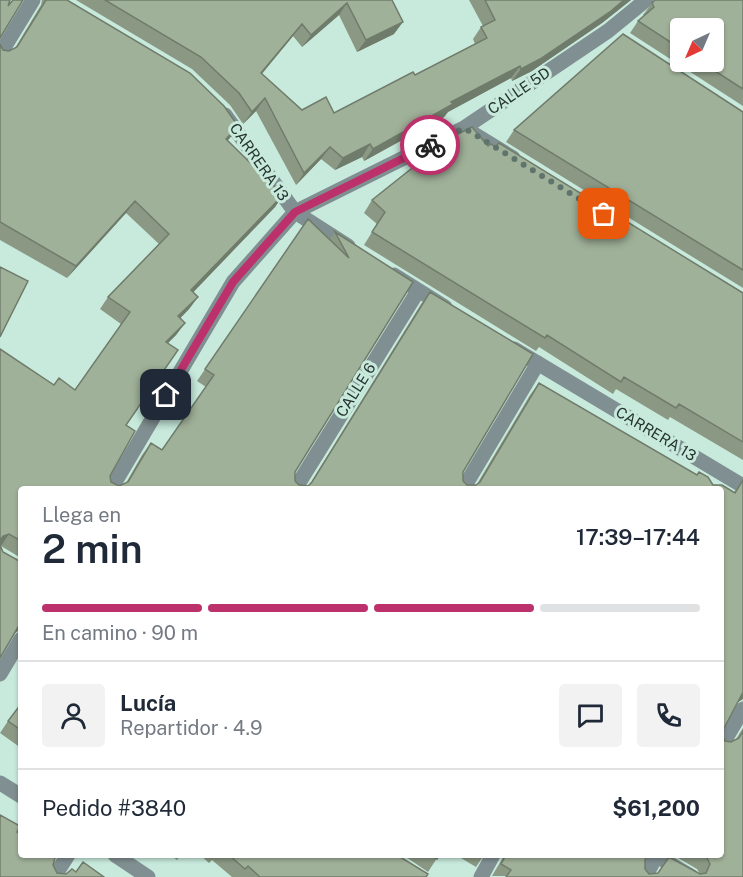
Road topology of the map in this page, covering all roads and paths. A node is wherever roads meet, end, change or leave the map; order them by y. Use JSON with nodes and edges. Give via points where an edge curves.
{"nodes":[{"id":1,"x":33,"y":0,"type":"edge"},
{"id":2,"x":646,"y":0,"type":"edge"},
{"id":3,"x":0,"y":54,"type":"edge"},
{"id":4,"x":216,"y":105,"type":"edge"},
{"id":5,"x":464,"y":128,"type":"junction"},
{"id":6,"x":524,"y":165,"type":"edge"},
{"id":7,"x":295,"y":212,"type":"junction"},
{"id":8,"x":361,"y":254,"type":"edge"},
{"id":9,"x":380,"y":266,"type":"edge"},
{"id":10,"x":418,"y":291,"type":"junction"},
{"id":11,"x":458,"y":315,"type":"edge"},
{"id":12,"x":498,"y":339,"type":"edge"},
{"id":13,"x":538,"y":363,"type":"junction"},
{"id":14,"x":720,"y":473,"type":"junction"},
{"id":15,"x":113,"y":486,"type":"edge"},
{"id":16,"x":297,"y":486,"type":"edge"},
{"id":17,"x":465,"y":486,"type":"edge"},
{"id":18,"x":712,"y":486,"type":"edge"},
{"id":19,"x":743,"y":486,"type":"edge"},
{"id":20,"x":18,"y":644,"type":"edge"},
{"id":21,"x":0,"y":674,"type":"edge"},
{"id":22,"x":743,"y":709,"type":"edge"},
{"id":23,"x":738,"y":726,"type":"edge"},
{"id":24,"x":724,"y":743,"type":"edge"},
{"id":25,"x":0,"y":783,"type":"edge"},
{"id":26,"x":18,"y":794,"type":"edge"},
{"id":27,"x":66,"y":858,"type":"edge"},
{"id":28,"x":120,"y":858,"type":"edge"},
{"id":29,"x":491,"y":858,"type":"edge"},
{"id":30,"x":656,"y":858,"type":"edge"},
{"id":31,"x":660,"y":858,"type":"edge"},
{"id":32,"x":54,"y":877,"type":"edge"},
{"id":33,"x":148,"y":877,"type":"edge"},
{"id":34,"x":481,"y":877,"type":"edge"},
{"id":35,"x":645,"y":877,"type":"edge"},
{"id":36,"x":692,"y":877,"type":"edge"}],
"edges":[{"from":1,"to":3,"type":"street"},
{"from":2,"to":5,"type":"street","name":"CALLE 5D","via":[[613,34]]},
{"from":4,"to":7,"type":"street","name":"CARRERA 13"},
{"from":5,"to":6,"type":"street"},
{"from":5,"to":7,"type":"street","name":"CALLE 5D"},
{"from":7,"to":8,"type":"street","name":"CARRERA 13"},
{"from":7,"to":15,"type":"street","name":"CALLE 5D","via":[[233,282]]},
{"from":9,"to":10,"type":"street"},
{"from":10,"to":11,"type":"street"},
{"from":10,"to":16,"type":"street","name":"CALLE 6"},
{"from":12,"to":13,"type":"street","name":"CARRERA 13"},
{"from":13,"to":14,"type":"street","name":"CARRERA 13"},
{"from":13,"to":17,"type":"street"},
{"from":14,"to":18,"type":"street"},
{"from":14,"to":19,"type":"street","name":"CARRERA 13"},
{"from":20,"to":21,"type":"street"},
{"from":22,"to":23,"type":"street"},
{"from":23,"to":24,"type":"street"},
{"from":25,"to":26,"type":"street"},
{"from":27,"to":32,"type":"street"},
{"from":28,"to":33,"type":"street"},
{"from":29,"to":34,"type":"street"},
{"from":30,"to":35,"type":"street"},
{"from":31,"to":36,"type":"street"}]}
